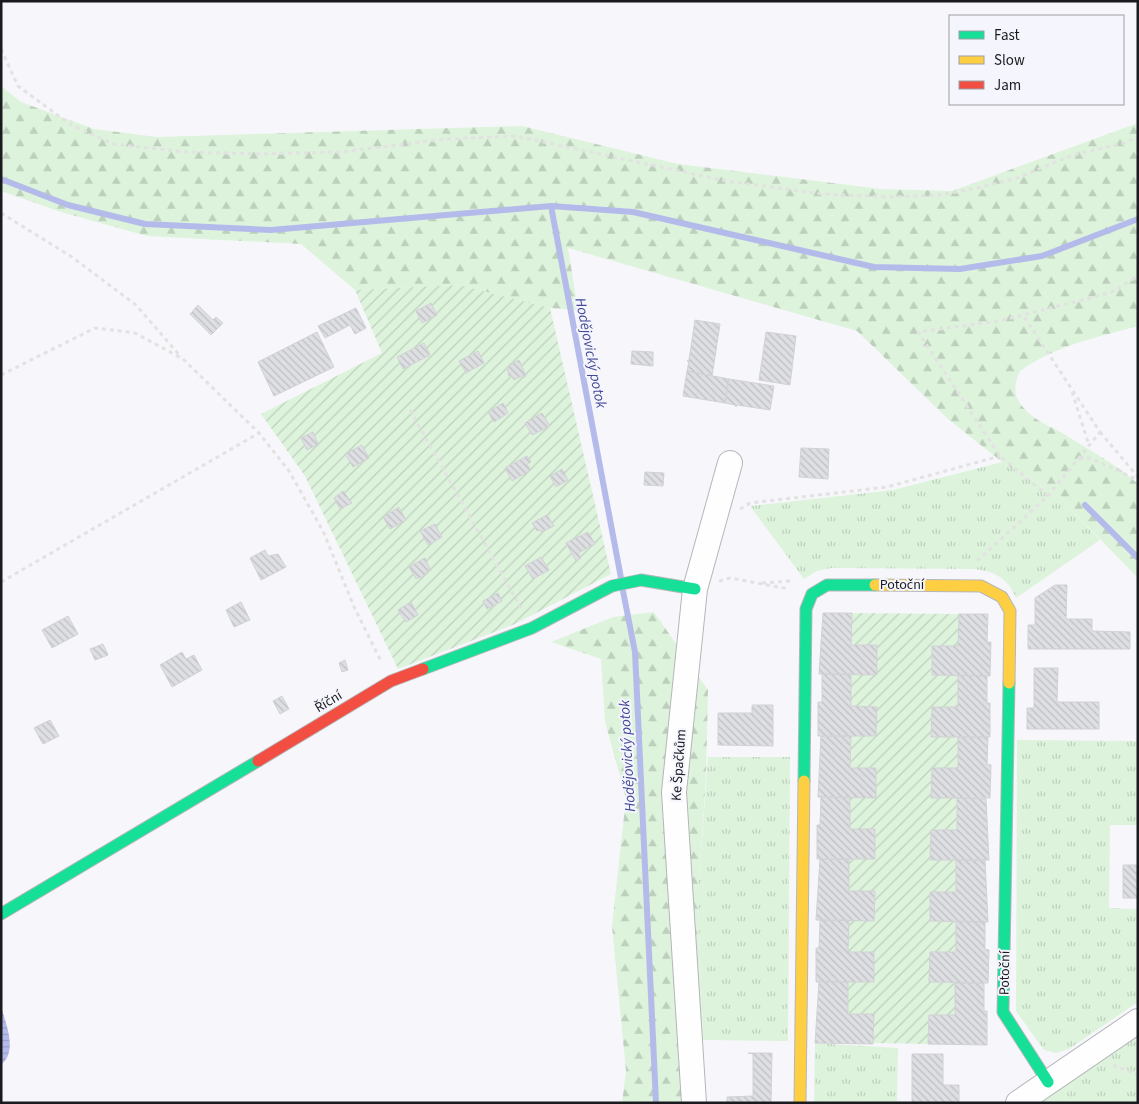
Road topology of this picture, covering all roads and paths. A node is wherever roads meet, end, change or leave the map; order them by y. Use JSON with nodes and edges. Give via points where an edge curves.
{"nodes":[{"id":1,"x":1,"y":49,"type":"edge"},
{"id":2,"x":1138,"y":137,"type":"edge"},
{"id":3,"x":1,"y":213,"type":"edge"},
{"id":4,"x":1138,"y":276,"type":"edge"},
{"id":5,"x":1023,"y":315,"type":"junction"},
{"id":6,"x":183,"y":359,"type":"junction"},
{"id":7,"x":1,"y":375,"type":"edge"},
{"id":8,"x":1070,"y":386,"type":"junction"},
{"id":9,"x":410,"y":410,"type":"dead end"},
{"id":10,"x":1100,"y":432,"type":"junction"},
{"id":11,"x":260,"y":434,"type":"junction"},
{"id":12,"x":1089,"y":446,"type":"junction"},
{"id":13,"x":1000,"y":456,"type":"junction"},
{"id":14,"x":1078,"y":459,"type":"junction"},
{"id":15,"x":730,"y":463,"type":"dead end"},
{"id":16,"x":1138,"y":478,"type":"edge"},
{"id":17,"x":1048,"y":496,"type":"junction"},
{"id":18,"x":714,"y":524,"type":"junction"},
{"id":19,"x":976,"y":563,"type":"dead end"},
{"id":20,"x":1,"y":582,"type":"edge"},
{"id":21,"x":762,"y":584,"type":"dead end"},
{"id":22,"x":695,"y":588,"type":"junction"},
{"id":23,"x":532,"y":628,"type":"junction"},
{"id":24,"x":391,"y":681,"type":"junction"},
{"id":25,"x":1,"y":914,"type":"edge"},
{"id":26,"x":1138,"y":1021,"type":"edge"},
{"id":27,"x":1048,"y":1082,"type":"junction"},
{"id":28,"x":694,"y":1103,"type":"edge"},
{"id":29,"x":800,"y":1103,"type":"edge"},
{"id":30,"x":1018,"y":1103,"type":"edge"}],
"edges":[{"from":1,"to":2,"type":"path","via":[[18,86],[71,125],[113,144],[185,152],[340,152],[446,139],[515,136],[727,181],[822,194],[892,197],[939,195],[977,188],[1017,178],[1073,155]]},
{"from":3,"to":6,"type":"path","via":[[72,257],[136,305]]},
{"from":4,"to":5,"type":"path","via":[[1110,294]]},
{"from":5,"to":8,"type":"path"},
{"from":5,"to":13,"type":"path","via":[[918,332]]},
{"from":6,"to":7,"type":"path","via":[[135,333],[95,328]]},
{"from":6,"to":11,"type":"path"},
{"from":8,"to":10,"type":"path"},
{"from":8,"to":12,"type":"path"},
{"from":9,"to":23,"type":"path"},
{"from":10,"to":12,"type":"path"},
{"from":10,"to":16,"type":"path"},
{"from":11,"to":20,"type":"path"},
{"from":11,"to":24,"type":"path","via":[[289,471],[323,531],[355,609]]},
{"from":12,"to":14,"type":"path"},
{"from":13,"to":17,"type":"path"},
{"from":13,"to":18,"type":"path","via":[[887,487],[750,503]]},
{"from":14,"to":16,"type":"path","via":[[1090,458]]},
{"from":14,"to":17,"type":"path"},
{"from":15,"to":18,"type":"street","name":"Ke Špačkům"},
{"from":17,"to":19,"type":"path"},
{"from":18,"to":22,"type":"street","name":"Ke Špačkům"},
{"from":21,"to":22,"type":"path","via":[[730,578]]},
{"from":22,"to":23,"type":"street","name":"Říční","via":[[641,580],[612,586]]},
{"from":22,"to":28,"type":"street","name":"Ke Špačkům","via":[[674,792]]},
{"from":23,"to":24,"type":"street","name":"Říční"},
{"from":24,"to":25,"type":"street","name":"Říční"},
{"from":26,"to":27,"type":"street"},
{"from":27,"to":29,"type":"street","name":"Potoční","via":[[1003,1012],[1010,611],[1002,598],[981,586],[827,585],[812,594],[806,609]]},
{"from":27,"to":30,"type":"street"}]}
